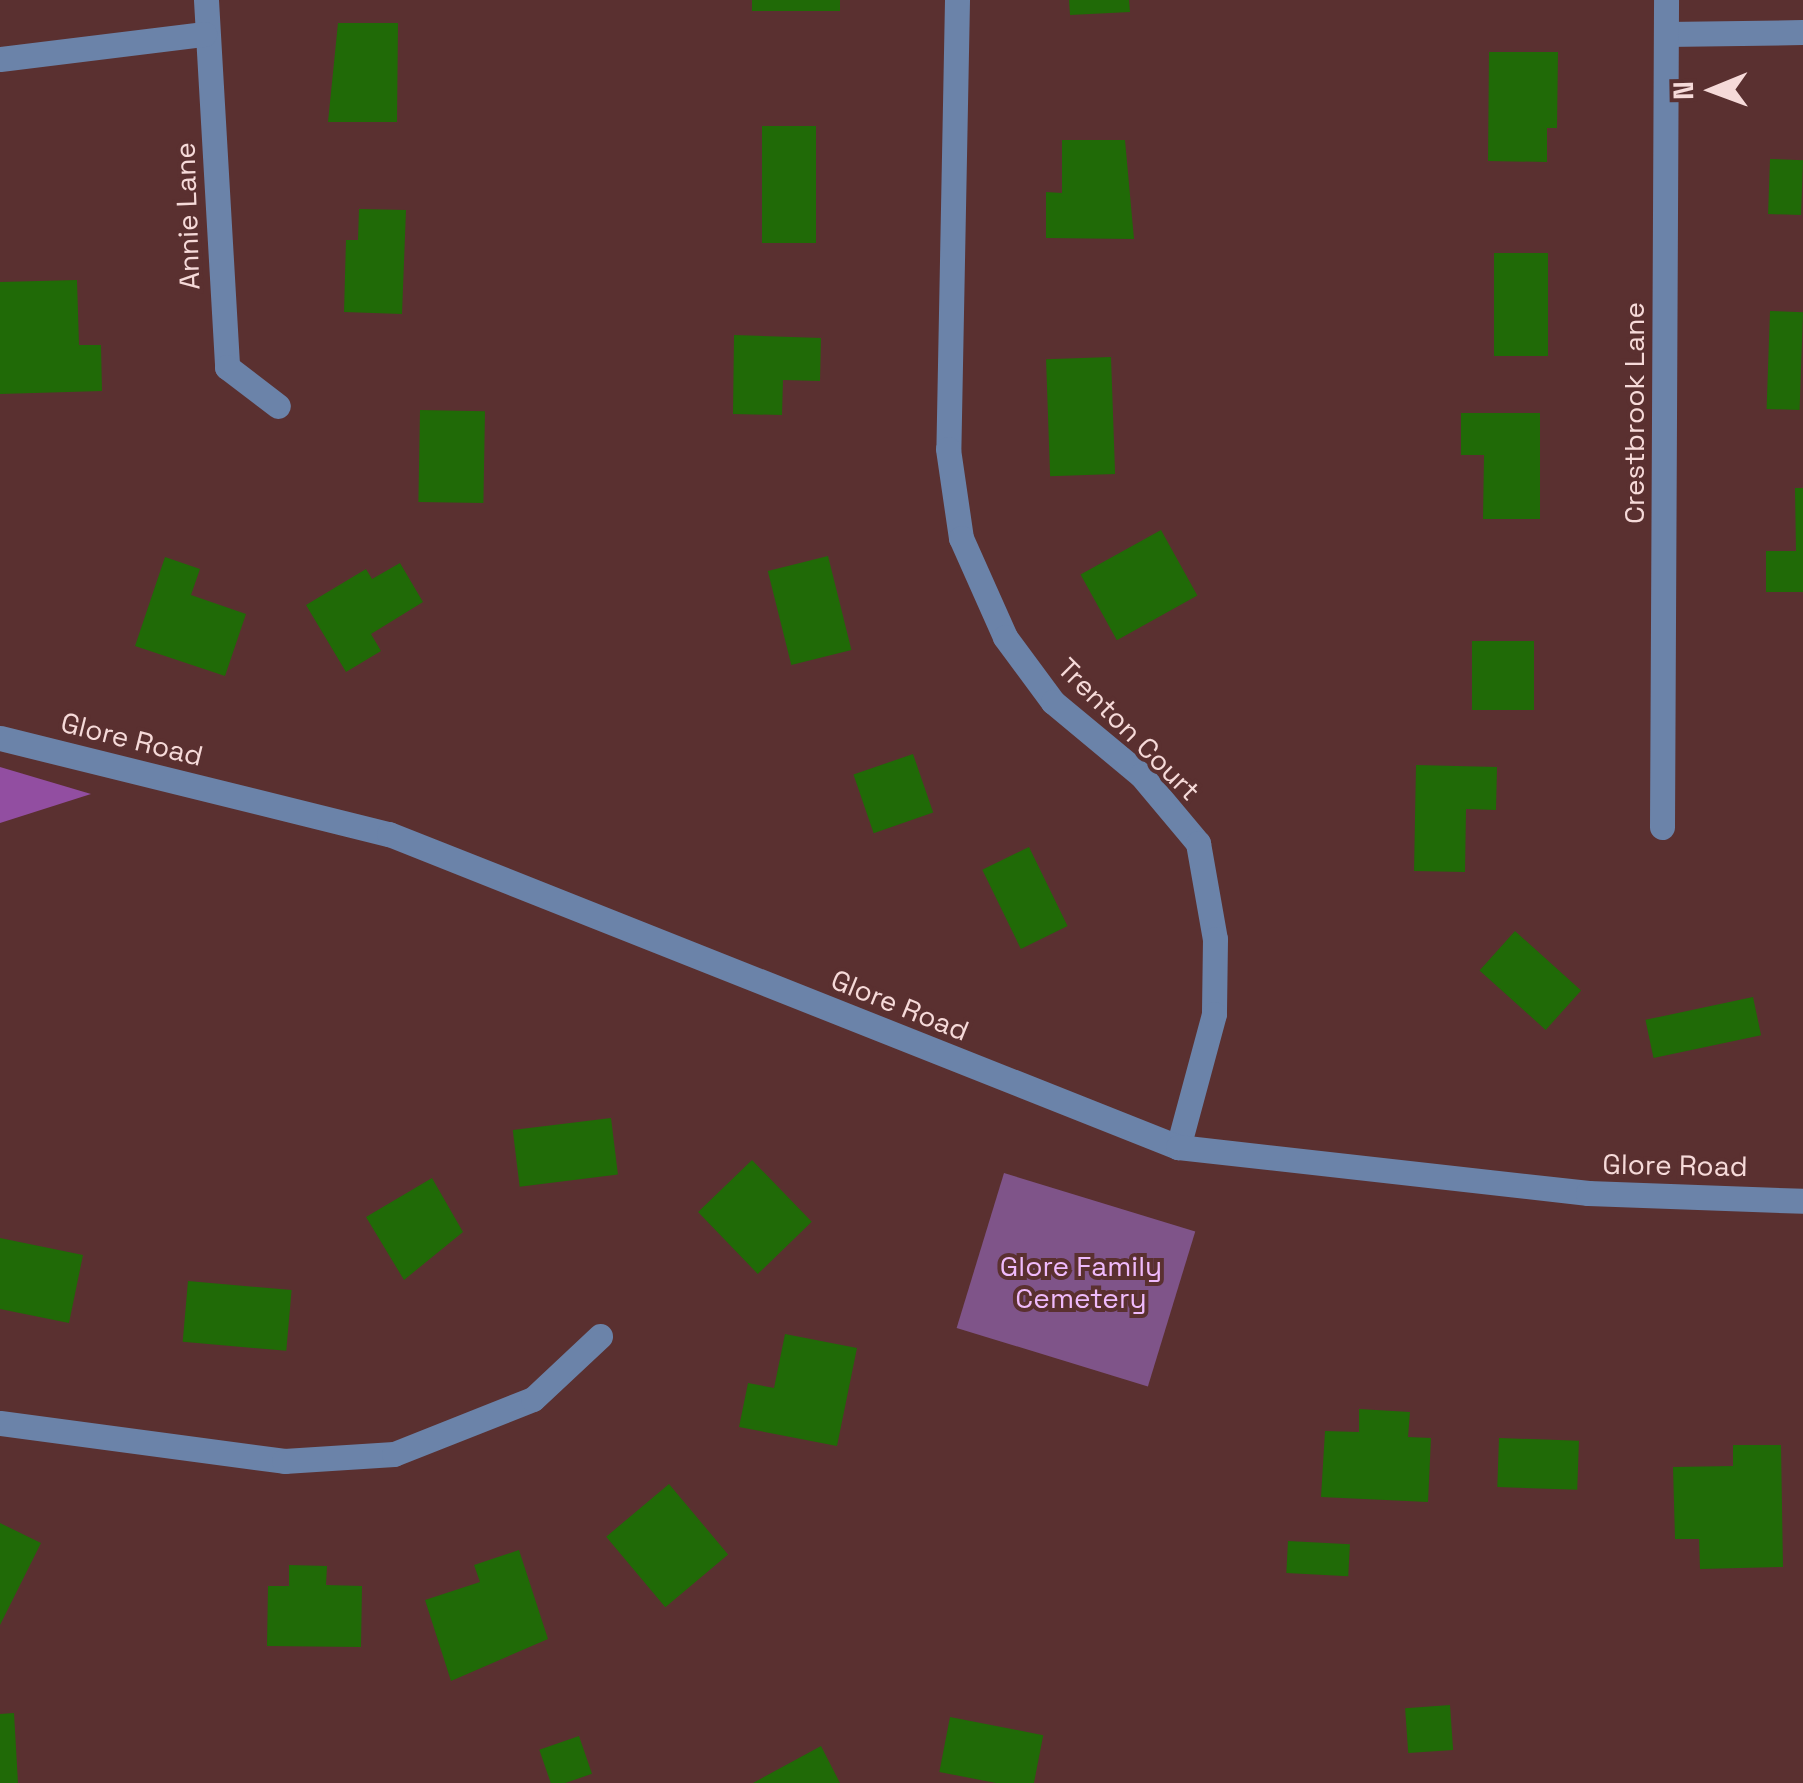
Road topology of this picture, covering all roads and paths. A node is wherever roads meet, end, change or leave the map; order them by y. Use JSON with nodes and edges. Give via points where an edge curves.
{"nodes":[{"id":1,"x":206,"y":0,"type":"edge"},
{"id":2,"x":957,"y":0,"type":"edge"},
{"id":3,"x":1666,"y":0,"type":"edge"},
{"id":4,"x":1803,"y":32,"type":"edge"},
{"id":5,"x":204,"y":34,"type":"junction"},
{"id":6,"x":1666,"y":34,"type":"junction"},
{"id":7,"x":0,"y":59,"type":"edge"},
{"id":8,"x":278,"y":406,"type":"dead end"},
{"id":9,"x":0,"y":738,"type":"edge"},
{"id":10,"x":1662,"y":827,"type":"dead end"},
{"id":11,"x":1178,"y":1147,"type":"junction"},
{"id":12,"x":1803,"y":1201,"type":"edge"},
{"id":13,"x":600,"y":1336,"type":"dead end"},
{"id":14,"x":0,"y":1423,"type":"edge"}],
"edges":[{"from":1,"to":5,"type":"street","name":"Annie Lane"},
{"from":2,"to":11,"type":"street","name":"Trenton Court","via":[[948,449],[961,538],[1005,637],[1053,702],[1140,774],[1198,843],[1215,938],[1214,1014]]},
{"from":3,"to":6,"type":"street","name":"Crestbrook Lane"},
{"from":4,"to":6,"type":"street"},
{"from":5,"to":7,"type":"street"},
{"from":5,"to":8,"type":"street","name":"Annie Lane","via":[[227,367]]},
{"from":6,"to":10,"type":"street","name":"Crestbrook Lane"},
{"from":9,"to":11,"type":"street","name":"Glore Road","via":[[389,834]]},
{"from":11,"to":12,"type":"street","name":"Glore Road","via":[[1588,1193]]},
{"from":13,"to":14,"type":"street","via":[[533,1399],[394,1454],[284,1461]]}]}
